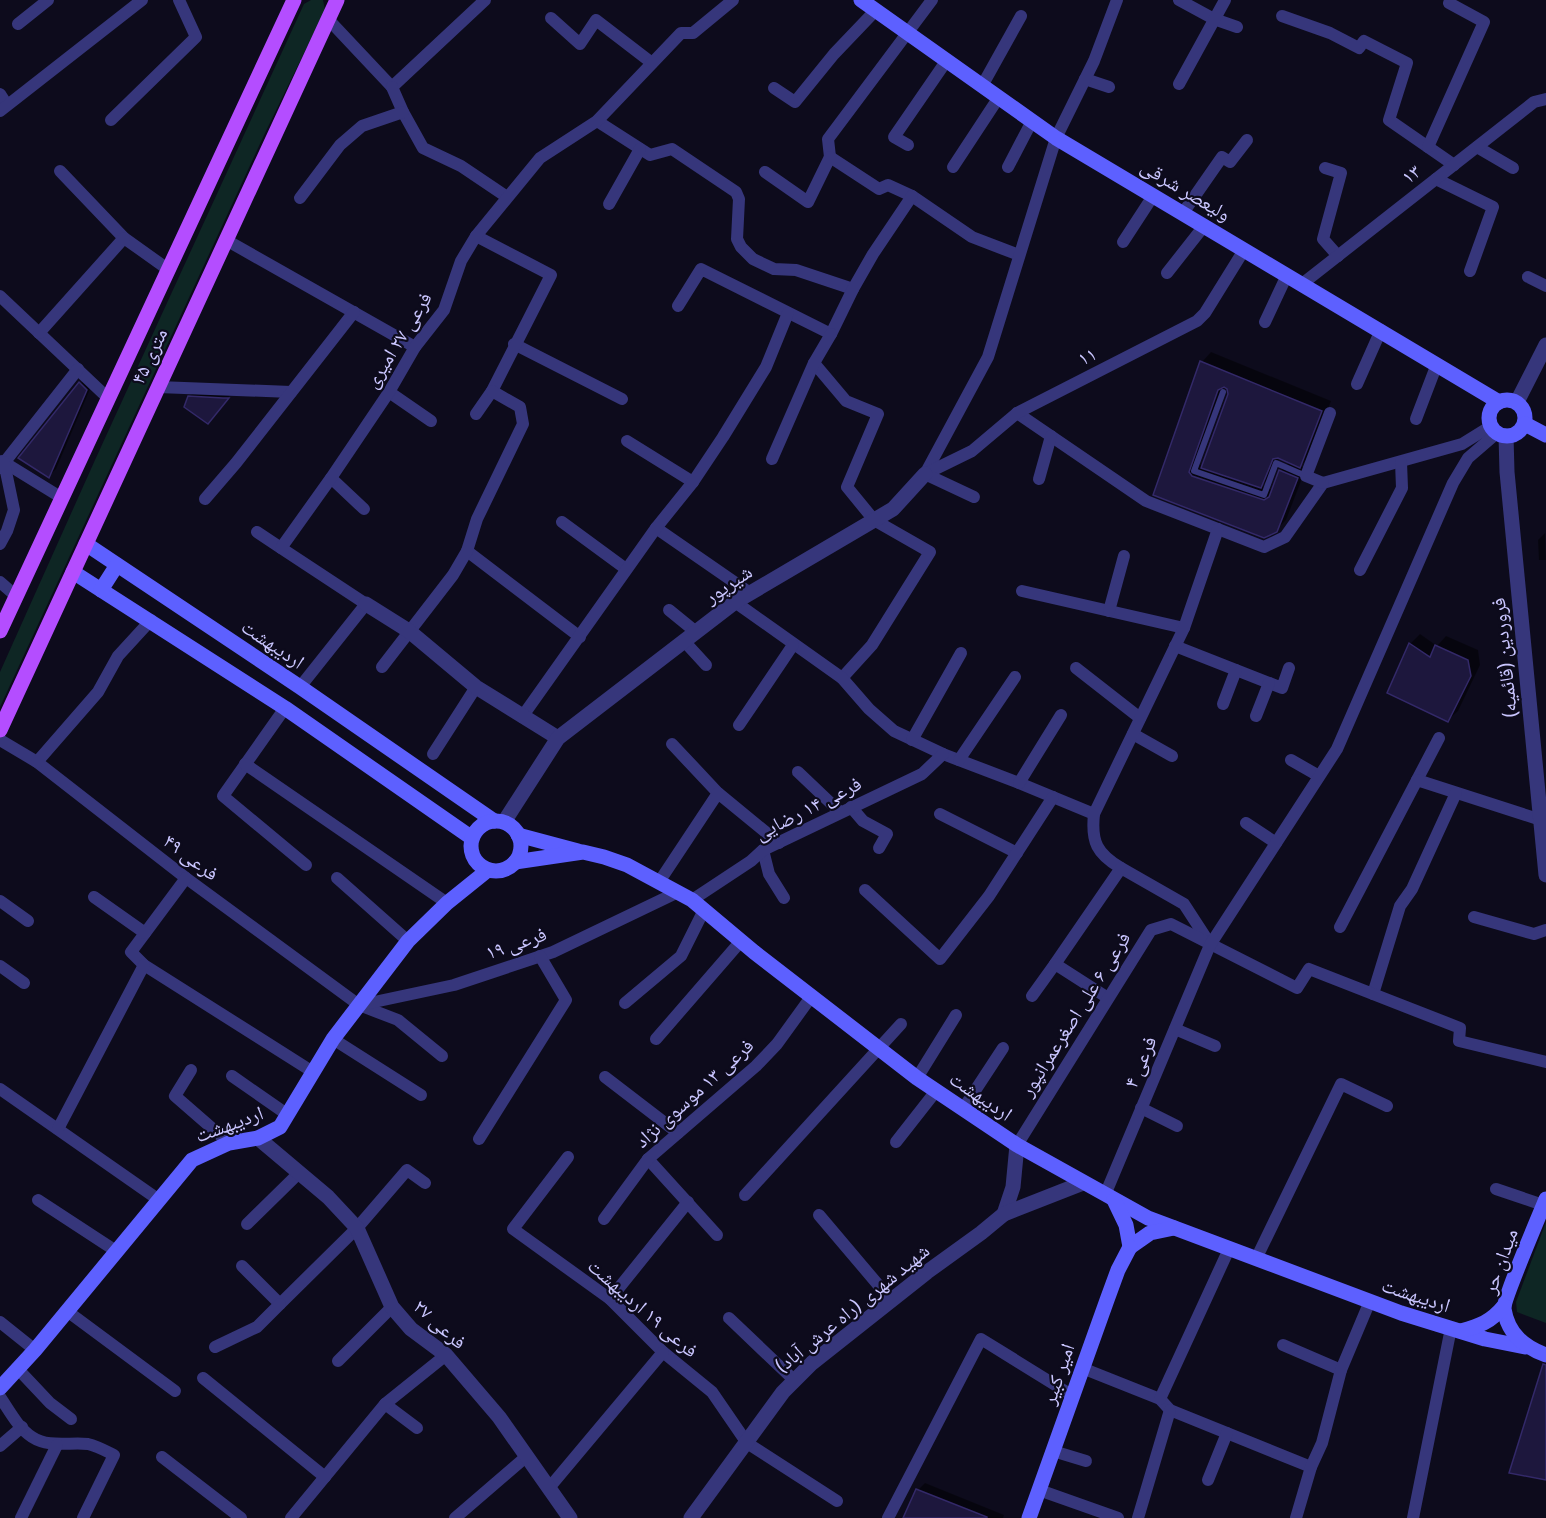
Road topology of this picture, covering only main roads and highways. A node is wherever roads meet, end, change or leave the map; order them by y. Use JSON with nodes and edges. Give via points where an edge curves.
{"nodes":[{"id":1,"x":294,"y":0,"type":"edge"},
{"id":2,"x":861,"y":0,"type":"edge"},
{"id":3,"x":332,"y":7,"type":"edge"},
{"id":4,"x":1499,"y":402,"type":"junction"},
{"id":5,"x":1525,"y":424,"type":"junction"},
{"id":6,"x":1546,"y":435,"type":"edge"},
{"id":7,"x":86,"y":544,"type":"junction"},
{"id":8,"x":117,"y":565,"type":"junction"},
{"id":9,"x":73,"y":572,"type":"junction"},
{"id":10,"x":101,"y":590,"type":"junction"},
{"id":11,"x":0,"y":631,"type":"edge"},
{"id":12,"x":0,"y":730,"type":"edge"},
{"id":13,"x":499,"y":822,"type":"junction"},
{"id":14,"x":518,"y":835,"type":"junction"},
{"id":15,"x":472,"y":838,"type":"junction"},
{"id":16,"x":583,"y":852,"type":"junction"},
{"id":17,"x":515,"y":862,"type":"junction"},
{"id":18,"x":488,"y":870,"type":"junction"},
{"id":19,"x":1109,"y":1197,"type":"junction"},
{"id":20,"x":1545,"y":1202,"type":"edge"},
{"id":21,"x":1174,"y":1228,"type":"junction"},
{"id":22,"x":1130,"y":1247,"type":"junction"},
{"id":23,"x":1504,"y":1306,"type":"junction"},
{"id":24,"x":1455,"y":1330,"type":"junction"},
{"id":25,"x":1525,"y":1347,"type":"junction"},
{"id":26,"x":1546,"y":1355,"type":"edge"},
{"id":27,"x":0,"y":1388,"type":"edge"},
{"id":28,"x":1029,"y":1518,"type":"edge"}],
"edges":[{"from":1,"to":11,"type":"main road","name":"۴۵ متری"},
{"from":2,"to":4,"type":"main road","name":"ولیعصر شرقی","via":[[1056,138]]},
{"from":3,"to":7,"type":"main road","name":"۴۵ متری"},
{"from":4,"to":5,"type":"main road","via":[[1517,402],[1525,414]]},
{"from":4,"to":5,"type":"main road","via":[[1490,413],[1498,432],[1520,432]]},
{"from":5,"to":6,"type":"main road"},
{"from":7,"to":8,"type":"main road","name":"اردیبهشت"},
{"from":7,"to":9,"type":"main road","name":"۴۵ متری"},
{"from":8,"to":10,"type":"main road"},
{"from":8,"to":13,"type":"main road","name":"اردیبهشت"},
{"from":9,"to":10,"type":"main road"},
{"from":9,"to":12,"type":"main road","name":"۴۵ متری"},
{"from":10,"to":15,"type":"main road","via":[[285,708]]},
{"from":13,"to":14,"type":"main road","name":"اردیبهشت","via":[[512,827]]},
{"from":13,"to":15,"type":"main road","via":[[485,824]]},
{"from":14,"to":16,"type":"main road"},
{"from":14,"to":17,"type":"main road","via":[[520,854]]},
{"from":15,"to":18,"type":"main road","via":[[474,857]]},
{"from":16,"to":17,"type":"main road","name":"اردیبهشت"},
{"from":16,"to":19,"type":"main road","name":"اردیبهشت","via":[[627,865],[698,905],[917,1078],[1017,1144]]},
{"from":17,"to":18,"type":"main road","name":"اردیبهشت","via":[[498,871]]},
{"from":18,"to":27,"type":"main road","name":"اردیبهشت","via":[[408,941],[333,1039],[280,1127],[192,1160]]},
{"from":19,"to":21,"type":"main road","name":"اردیبهشت"},
{"from":19,"to":22,"type":"main road","via":[[1126,1225]]},
{"from":20,"to":23,"type":"main road","name":"میدان حر"},
{"from":21,"to":22,"type":"main road","via":[[1150,1233]]},
{"from":21,"to":24,"type":"main road","name":"اردیبهشت"},
{"from":22,"to":28,"type":"main road","name":"امیر کبیر","via":[[1118,1270]]},
{"from":23,"to":24,"type":"main road","via":[[1484,1324]]},
{"from":23,"to":25,"type":"main road","name":"میدان حر","via":[[1510,1328]]},
{"from":24,"to":25,"type":"main road","name":"اردیبهشت"},
{"from":25,"to":26,"type":"main road"}]}
